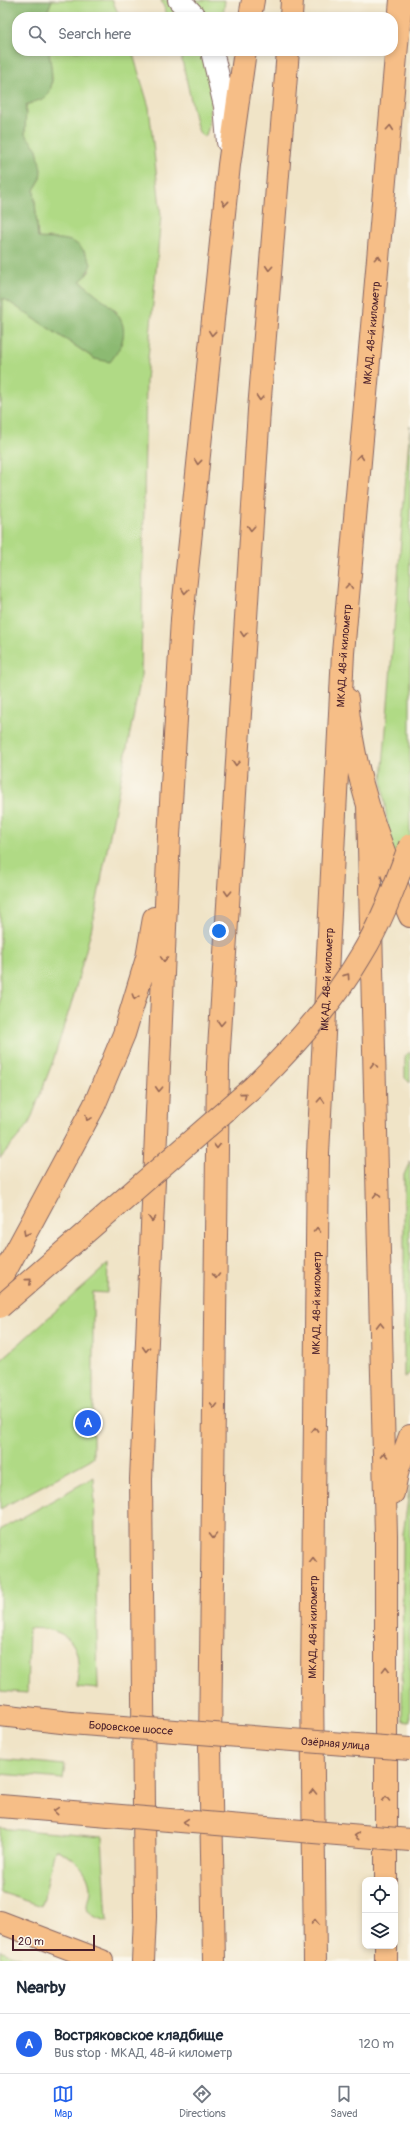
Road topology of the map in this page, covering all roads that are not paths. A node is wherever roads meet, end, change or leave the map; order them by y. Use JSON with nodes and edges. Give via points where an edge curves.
{"nodes":[{"id":1,"x":179,"y":0,"type":"edge"},
{"id":2,"x":253,"y":0,"type":"edge"},
{"id":3,"x":292,"y":0,"type":"edge"},
{"id":4,"x":401,"y":0,"type":"edge"},
{"id":5,"x":190,"y":12,"type":"edge"},
{"id":6,"x":251,"y":12,"type":"edge"},
{"id":7,"x":291,"y":12,"type":"edge"},
{"id":8,"x":398,"y":34,"type":"edge"},
{"id":9,"x":213,"y":56,"type":"edge"},
{"id":10,"x":245,"y":56,"type":"edge"},
{"id":11,"x":288,"y":56,"type":"edge"},
{"id":12,"x":396,"y":56,"type":"edge"},
{"id":13,"x":229,"y":165,"type":"junction"},
{"id":14,"x":343,"y":653,"type":"junction"},
{"id":15,"x":368,"y":806,"type":"junction"},
{"id":16,"x":169,"y":836,"type":"junction"},
{"id":17,"x":410,"y":845,"type":"edge"},
{"id":18,"x":410,"y":916,"type":"edge"},
{"id":19,"x":0,"y":1281,"type":"edge"},
{"id":20,"x":0,"y":1307,"type":"edge"},
{"id":21,"x":410,"y":1436,"type":"edge"},
{"id":22,"x":386,"y":1536,"type":"junction"},
{"id":23,"x":0,"y":1715,"type":"edge"},
{"id":24,"x":261,"y":1738,"type":"joint"},
{"id":25,"x":410,"y":1750,"type":"edge"},
{"id":26,"x":0,"y":1806,"type":"edge"},
{"id":27,"x":410,"y":1840,"type":"edge"},
{"id":28,"x":386,"y":1877,"type":"edge"},
{"id":29,"x":0,"y":1922,"type":"edge"},
{"id":30,"x":386,"y":1949,"type":"edge"},
{"id":31,"x":102,"y":1961,"type":"edge"},
{"id":32,"x":143,"y":1961,"type":"edge"},
{"id":33,"x":214,"y":1961,"type":"edge"},
{"id":34,"x":315,"y":1961,"type":"edge"},
{"id":35,"x":386,"y":1961,"type":"edge"}],
"edges":[{"from":1,"to":5,"type":"street"},
{"from":2,"to":6,"type":"main road"},
{"from":3,"to":7,"type":"main road"},
{"from":8,"to":4,"type":"main road","name":"МКАД, 48-й километр","one_way":true},
{"from":9,"to":13,"type":"street","via":[[224,106]]},
{"from":10,"to":13,"type":"main road"},
{"from":11,"to":33,"type":"main road","one_way":true,"via":[[259,410],[218,1065],[210,1748]]},
{"from":14,"to":12,"type":"main road","name":"МКАД, 48-й километр","one_way":true},
{"from":13,"to":16,"type":"main road","one_way":true,"via":[[182,619]]},
{"from":14,"to":15,"type":"main road","via":[[349,722]]},
{"from":34,"to":14,"type":"main road","name":"МКАД, 48-й километр","one_way":true,"via":[[312,1683],[318,1154]]},
{"from":15,"to":18,"type":"main road","via":[[382,852]]},
{"from":22,"to":15,"type":"main road","one_way":true},
{"from":16,"to":19,"type":"main road","one_way":true,"via":[[147,958],[124,1034],[94,1106]]},
{"from":16,"to":32,"type":"main road","one_way":true,"via":[[141,1479],[145,1917]]},
{"from":20,"to":17,"type":"main road","one_way":true,"bridge":true,"via":[[252,1088],[290,1050],[322,1012],[362,955],[387,907]]},
{"from":21,"to":22,"type":"main road","via":[[398,1469]]},
{"from":28,"to":22,"type":"main road","one_way":true},
{"from":23,"to":24,"type":"main road","name":"Боровское шоссе","bridge":true},
{"from":24,"to":25,"type":"main road","name":"Озёрная улица","bridge":true},
{"from":27,"to":26,"type":"main road","one_way":true,"bridge":true},
{"from":29,"to":31,"type":"main road"},
{"from":30,"to":35,"type":"main road"}]}
